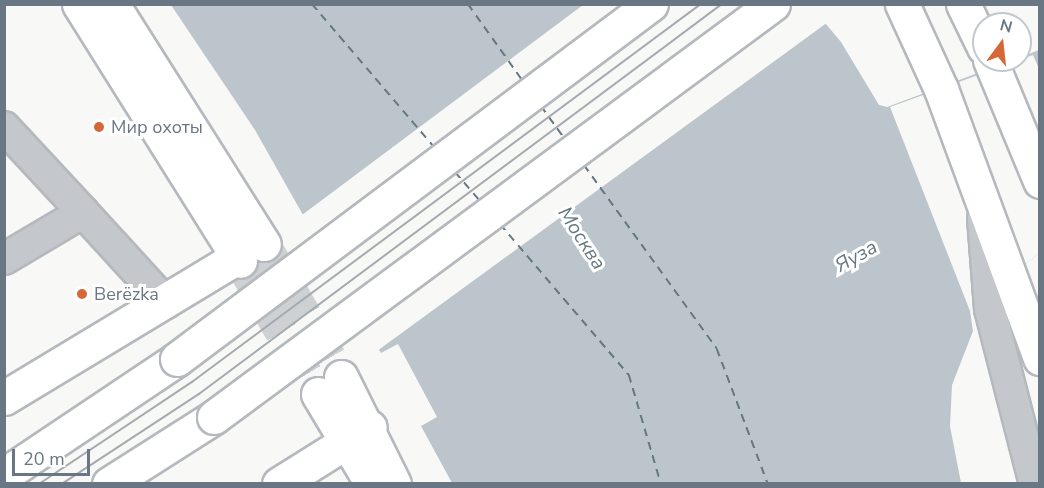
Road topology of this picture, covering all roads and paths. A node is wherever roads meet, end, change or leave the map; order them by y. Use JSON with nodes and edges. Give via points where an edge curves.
{"nodes":[{"id":1,"x":79,"y":4,"type":"edge"},
{"id":2,"x":112,"y":4,"type":"edge"},
{"id":3,"x":651,"y":4,"type":"edge"},
{"id":4,"x":773,"y":4,"type":"edge"},
{"id":5,"x":963,"y":4,"type":"edge"},
{"id":6,"x":915,"y":9,"type":"edge"},
{"id":7,"x":972,"y":23,"type":"edge"},
{"id":8,"x":995,"y":72,"type":"edge"},
{"id":9,"x":4,"y":127,"type":"edge"},
{"id":10,"x":1040,"y":181,"type":"edge"},
{"id":11,"x":980,"y":191,"type":"junction"},
{"id":12,"x":83,"y":212,"type":"junction"},
{"id":13,"x":247,"y":254,"type":"junction"},
{"id":14,"x":4,"y":259,"type":"edge"},
{"id":15,"x":166,"y":303,"type":"junction"},
{"id":16,"x":1033,"y":311,"type":"edge"},
{"id":17,"x":1040,"y":357,"type":"edge"},
{"id":18,"x":329,"y":386,"type":"tunnel mouth"},
{"id":19,"x":4,"y":398,"type":"edge"},
{"id":20,"x":358,"y":435,"type":"junction"},
{"id":21,"x":4,"y":475,"type":"edge"},
{"id":22,"x":110,"y":483,"type":"edge"},
{"id":23,"x":279,"y":483,"type":"edge"},
{"id":24,"x":372,"y":483,"type":"edge"},
{"id":25,"x":394,"y":483,"type":"edge"},
{"id":26,"x":1035,"y":483,"type":"edge"}],
"edges":[{"from":1,"to":13,"type":"main road"},
{"from":2,"to":13,"type":"main road"},
{"from":3,"to":21,"type":"main road","bridge":true,"via":[[177,359]]},
{"from":4,"to":22,"type":"main road","bridge":true,"via":[[214,417]]},
{"from":5,"to":7,"type":"main road"},
{"from":6,"to":11,"type":"main road"},
{"from":8,"to":10,"type":"main road"},
{"from":9,"to":12,"type":"lane"},
{"from":11,"to":16,"type":"main road","via":[[1013,275]]},
{"from":11,"to":26,"type":"lane","via":[[990,309]]},
{"from":12,"to":14,"type":"lane"},
{"from":12,"to":15,"type":"lane"},
{"from":13,"to":15,"type":"main road"},
{"from":15,"to":19,"type":"main road"},
{"from":16,"to":17,"type":"main road"},
{"from":18,"to":20,"type":"main road"},
{"from":20,"to":23,"type":"main road"},
{"from":20,"to":24,"type":"main road"},
{"from":20,"to":25,"type":"main road"}]}
